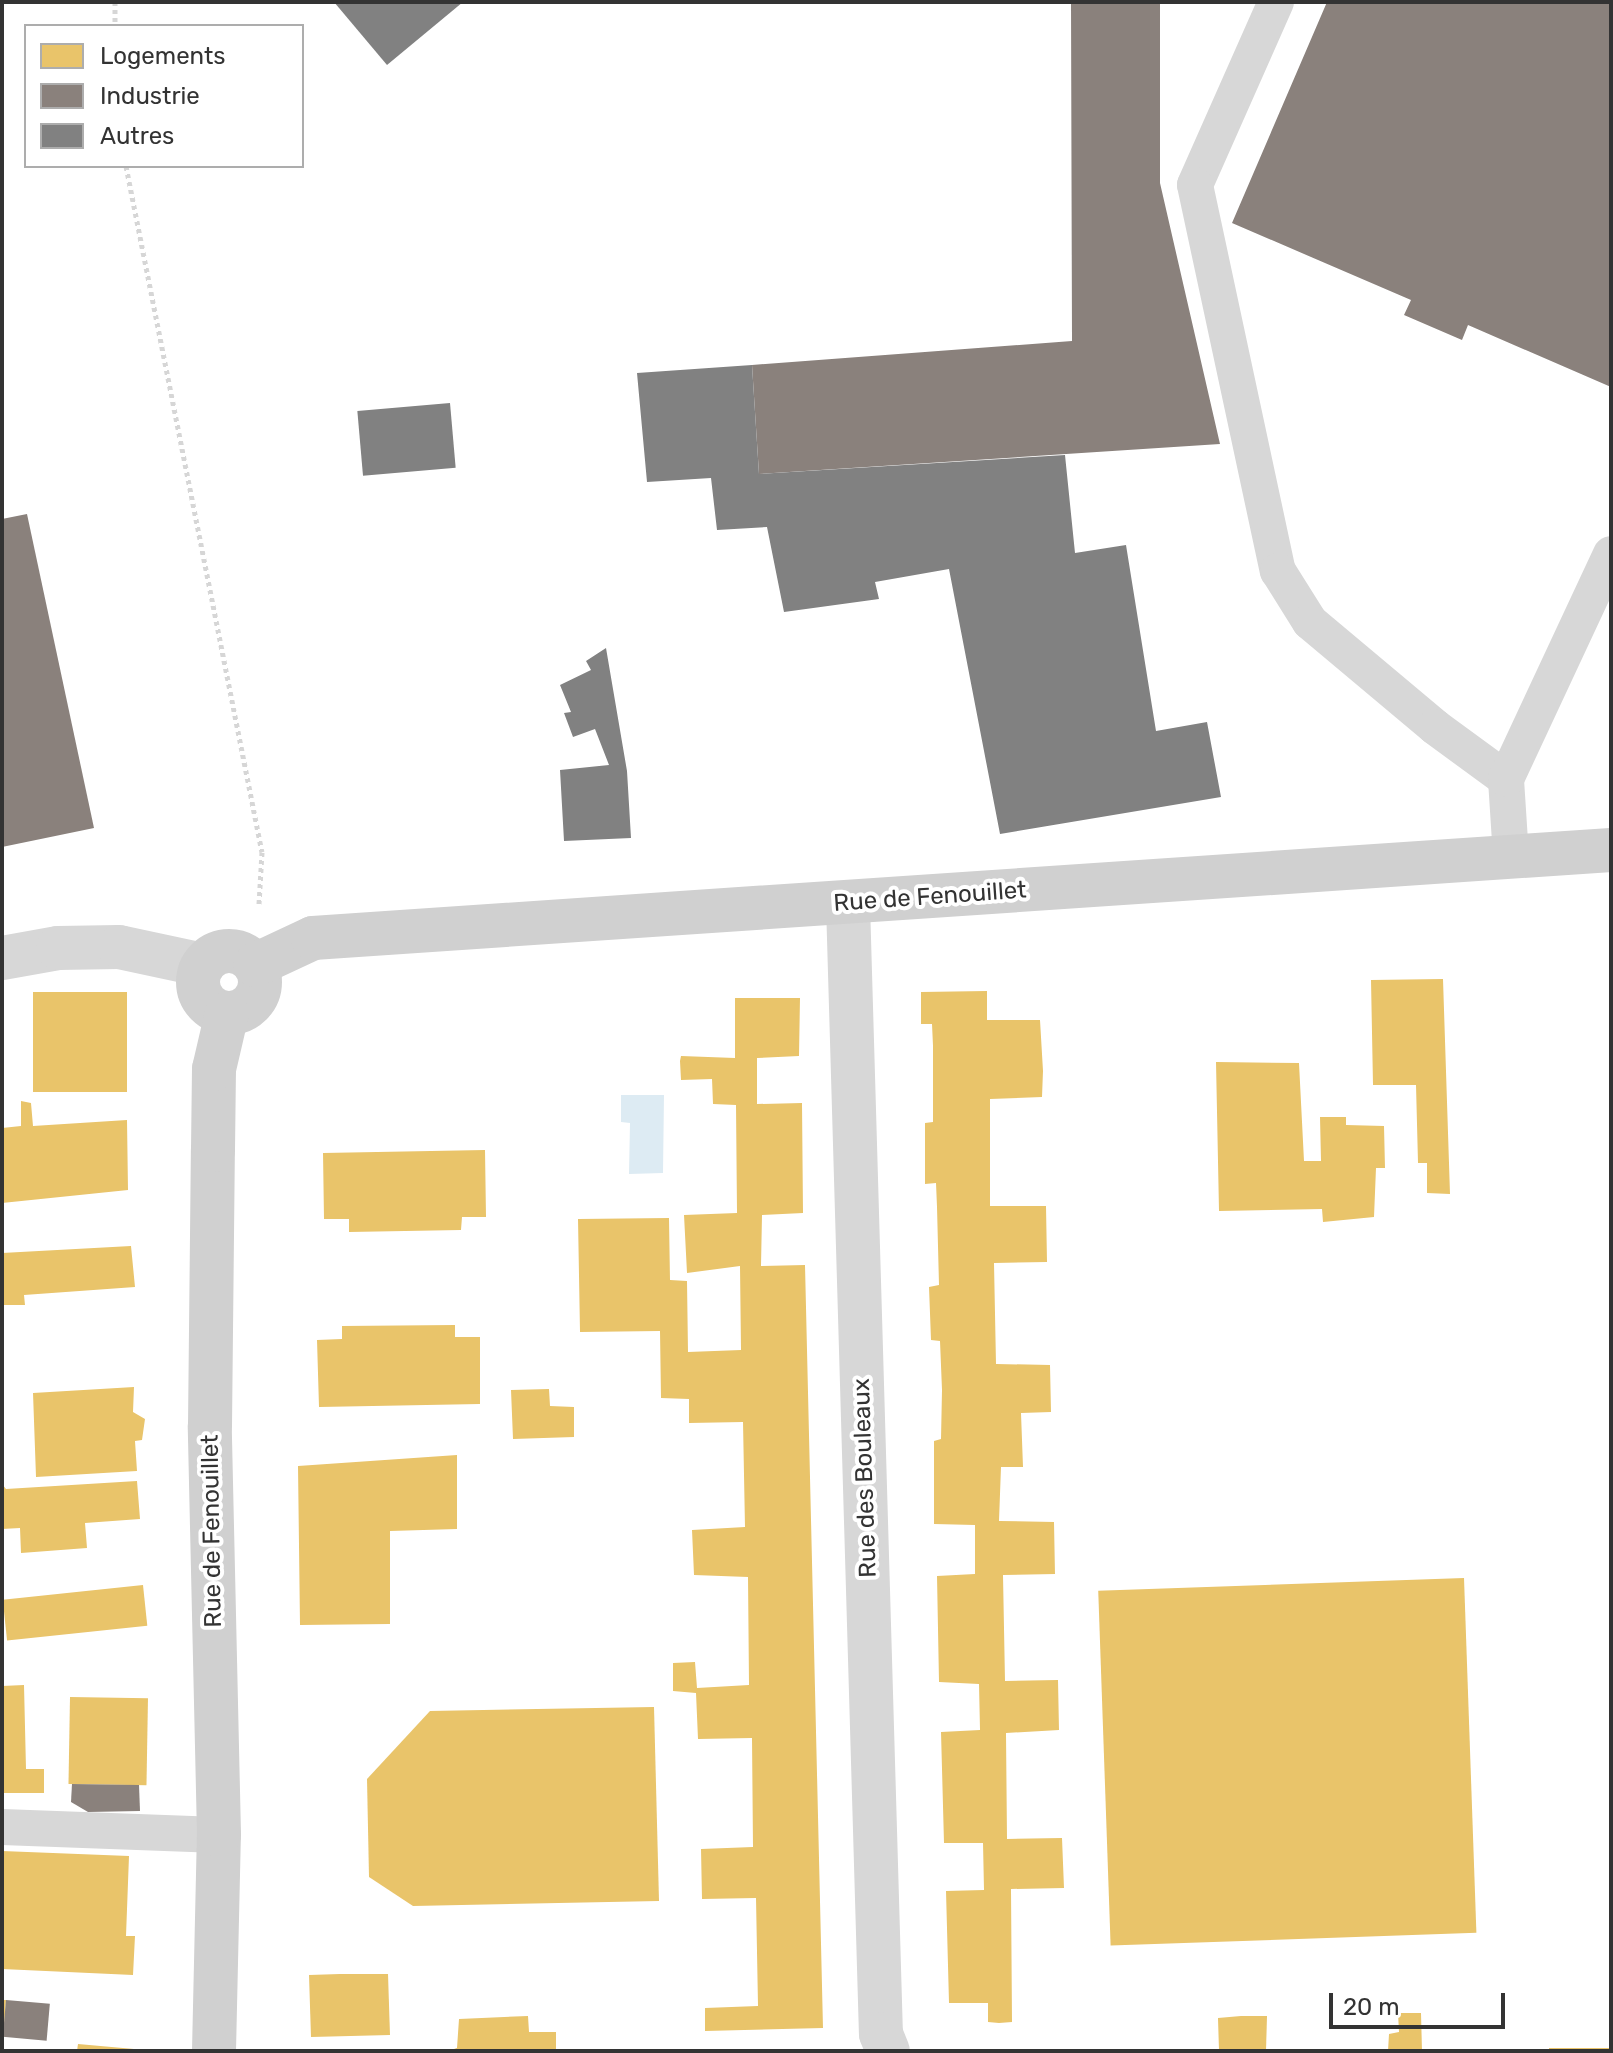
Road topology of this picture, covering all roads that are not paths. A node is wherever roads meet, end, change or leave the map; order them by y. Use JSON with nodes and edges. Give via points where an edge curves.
{"nodes":[{"id":1,"x":1276,"y":2,"type":"edge"},
{"id":2,"x":1611,"y":554,"type":"edge"},
{"id":3,"x":1506,"y":779,"type":"junction"},
{"id":4,"x":1611,"y":850,"type":"edge"},
{"id":5,"x":1511,"y":857,"type":"junction"},
{"id":6,"x":848,"y":904,"type":"junction"},
{"id":7,"x":2,"y":958,"type":"edge"},
{"id":8,"x":203,"y":965,"type":"junction"},
{"id":9,"x":255,"y":965,"type":"junction"},
{"id":10,"x":227,"y":1013,"type":"junction"},
{"id":11,"x":2,"y":1827,"type":"edge"},
{"id":12,"x":219,"y":1835,"type":"junction"},
{"id":13,"x":214,"y":2051,"type":"edge"},
{"id":14,"x":888,"y":2051,"type":"edge"}],
"edges":[{"from":1,"to":3,"type":"lane","via":[[1195,185],[1278,571],[1310,622]]},
{"from":2,"to":3,"type":"lane"},
{"from":3,"to":5,"type":"lane"},
{"from":4,"to":5,"type":"street","name":"Rue de Fenouillet"},
{"from":5,"to":6,"type":"street","name":"Rue de Fenouillet"},
{"from":6,"to":9,"type":"street","name":"Rue de Fenouillet","via":[[313,938]]},
{"from":6,"to":14,"type":"street","name":"Rue des Bouleaux","via":[[880,2018]]},
{"from":7,"to":8,"type":"street","via":[[58,948],[119,947]]},
{"from":8,"to":9,"type":"street","via":[[229,950]]},
{"from":8,"to":10,"type":"street","via":[[198,986],[202,996]]},
{"from":9,"to":10,"type":"street","via":[[259,993],[246,1008]]},
{"from":10,"to":12,"type":"street","name":"Rue de Fenouillet","via":[[214,1069],[210,1395]]},
{"from":11,"to":12,"type":"lane"},
{"from":12,"to":13,"type":"street","name":"Rue de Fenouillet"}]}
